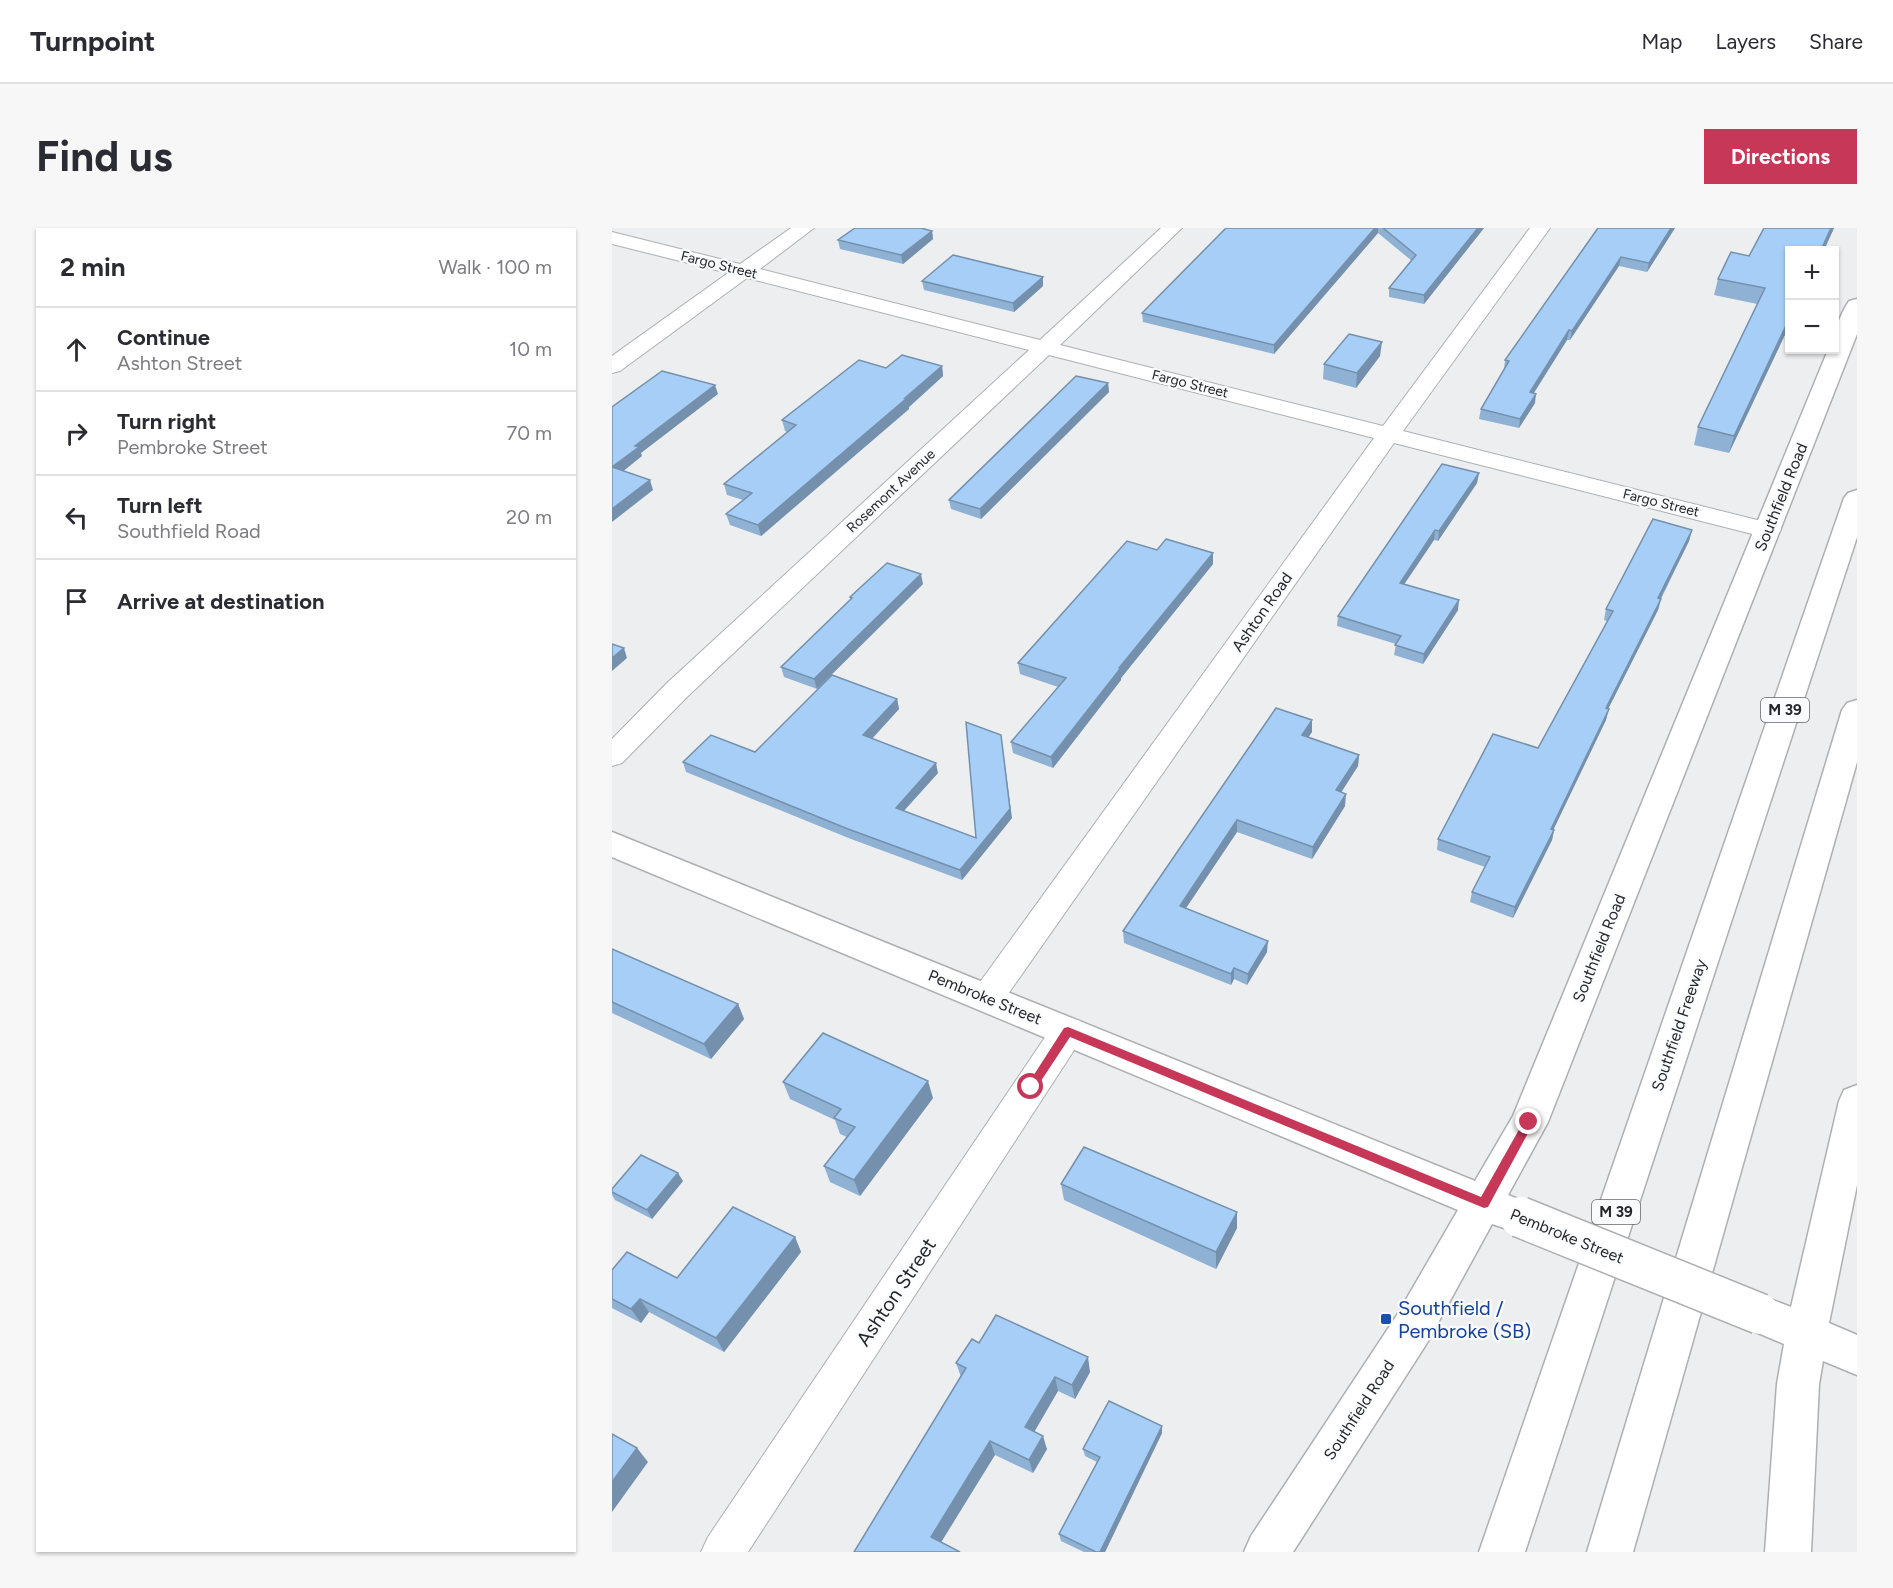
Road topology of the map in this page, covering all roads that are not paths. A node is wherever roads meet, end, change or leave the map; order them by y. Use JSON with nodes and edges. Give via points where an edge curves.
{"nodes":[{"id":1,"x":804,"y":228,"type":"edge"},
{"id":2,"x":1172,"y":228,"type":"edge"},
{"id":3,"x":1540,"y":228,"type":"edge"},
{"id":4,"x":612,"y":238,"type":"edge"},
{"id":5,"x":743,"y":271,"type":"junction"},
{"id":6,"x":1857,"y":306,"type":"edge"},
{"id":7,"x":1045,"y":347,"type":"junction"},
{"id":8,"x":612,"y":366,"type":"edge"},
{"id":9,"x":1389,"y":434,"type":"junction"},
{"id":10,"x":1857,"y":498,"type":"edge"},
{"id":11,"x":1768,"y":530,"type":"junction"},
{"id":12,"x":1857,"y":710,"type":"edge"},
{"id":13,"x":612,"y":756,"type":"edge"},
{"id":14,"x":612,"y":844,"type":"edge"},
{"id":15,"x":987,"y":998,"type":"junction"},
{"id":16,"x":1068,"y":1031,"type":"junction"},
{"id":17,"x":1857,"y":1101,"type":"edge"},
{"id":18,"x":1502,"y":1210,"type":"junction"},
{"id":19,"x":1806,"y":1333,"type":"junction"},
{"id":20,"x":1857,"y":1355,"type":"edge"},
{"id":21,"x":723,"y":1552,"type":"edge"},
{"id":22,"x":1266,"y":1552,"type":"edge"},
{"id":23,"x":1502,"y":1552,"type":"edge"},
{"id":24,"x":1610,"y":1552,"type":"edge"},
{"id":25,"x":1788,"y":1552,"type":"edge"}],
"edges":[{"from":1,"to":5,"type":"street"},
{"from":2,"to":7,"type":"street","name":"Rosemont Avenue"},
{"from":3,"to":9,"type":"street","name":"Ashton Road"},
{"from":4,"to":5,"type":"street","name":"Fargo Street"},
{"from":5,"to":7,"type":"street","name":"Fargo Street"},
{"from":5,"to":8,"type":"street"},
{"from":6,"to":11,"type":"main road","name":"Southfield Road"},
{"from":7,"to":9,"type":"street","name":"Fargo Street"},
{"from":7,"to":13,"type":"street","name":"Rosemont Avenue"},
{"from":9,"to":11,"type":"street","name":"Fargo Street"},
{"from":9,"to":15,"type":"street","name":"Ashton Road"},
{"from":10,"to":23,"type":"main road","name":"Southfield Freeway","number":"M 39"},
{"from":11,"to":18,"type":"main road","name":"Southfield Road","via":[[1529,1122]]},
{"from":12,"to":24,"type":"main road"},
{"from":14,"to":15,"type":"main road","name":"Pembroke Street"},
{"from":15,"to":16,"type":"main road","name":"Pembroke Street"},
{"from":16,"to":18,"type":"main road","name":"Pembroke Street"},
{"from":16,"to":21,"type":"street","name":"Ashton Street"},
{"from":17,"to":19,"type":"main road"},
{"from":18,"to":19,"type":"main road","name":"Pembroke Street","bridge":true},
{"from":18,"to":22,"type":"main road","name":"Southfield Road","via":[[1412,1329]]},
{"from":19,"to":20,"type":"main road","name":"Pembroke Street"},
{"from":19,"to":25,"type":"main road","via":[[1798,1384]]}]}
